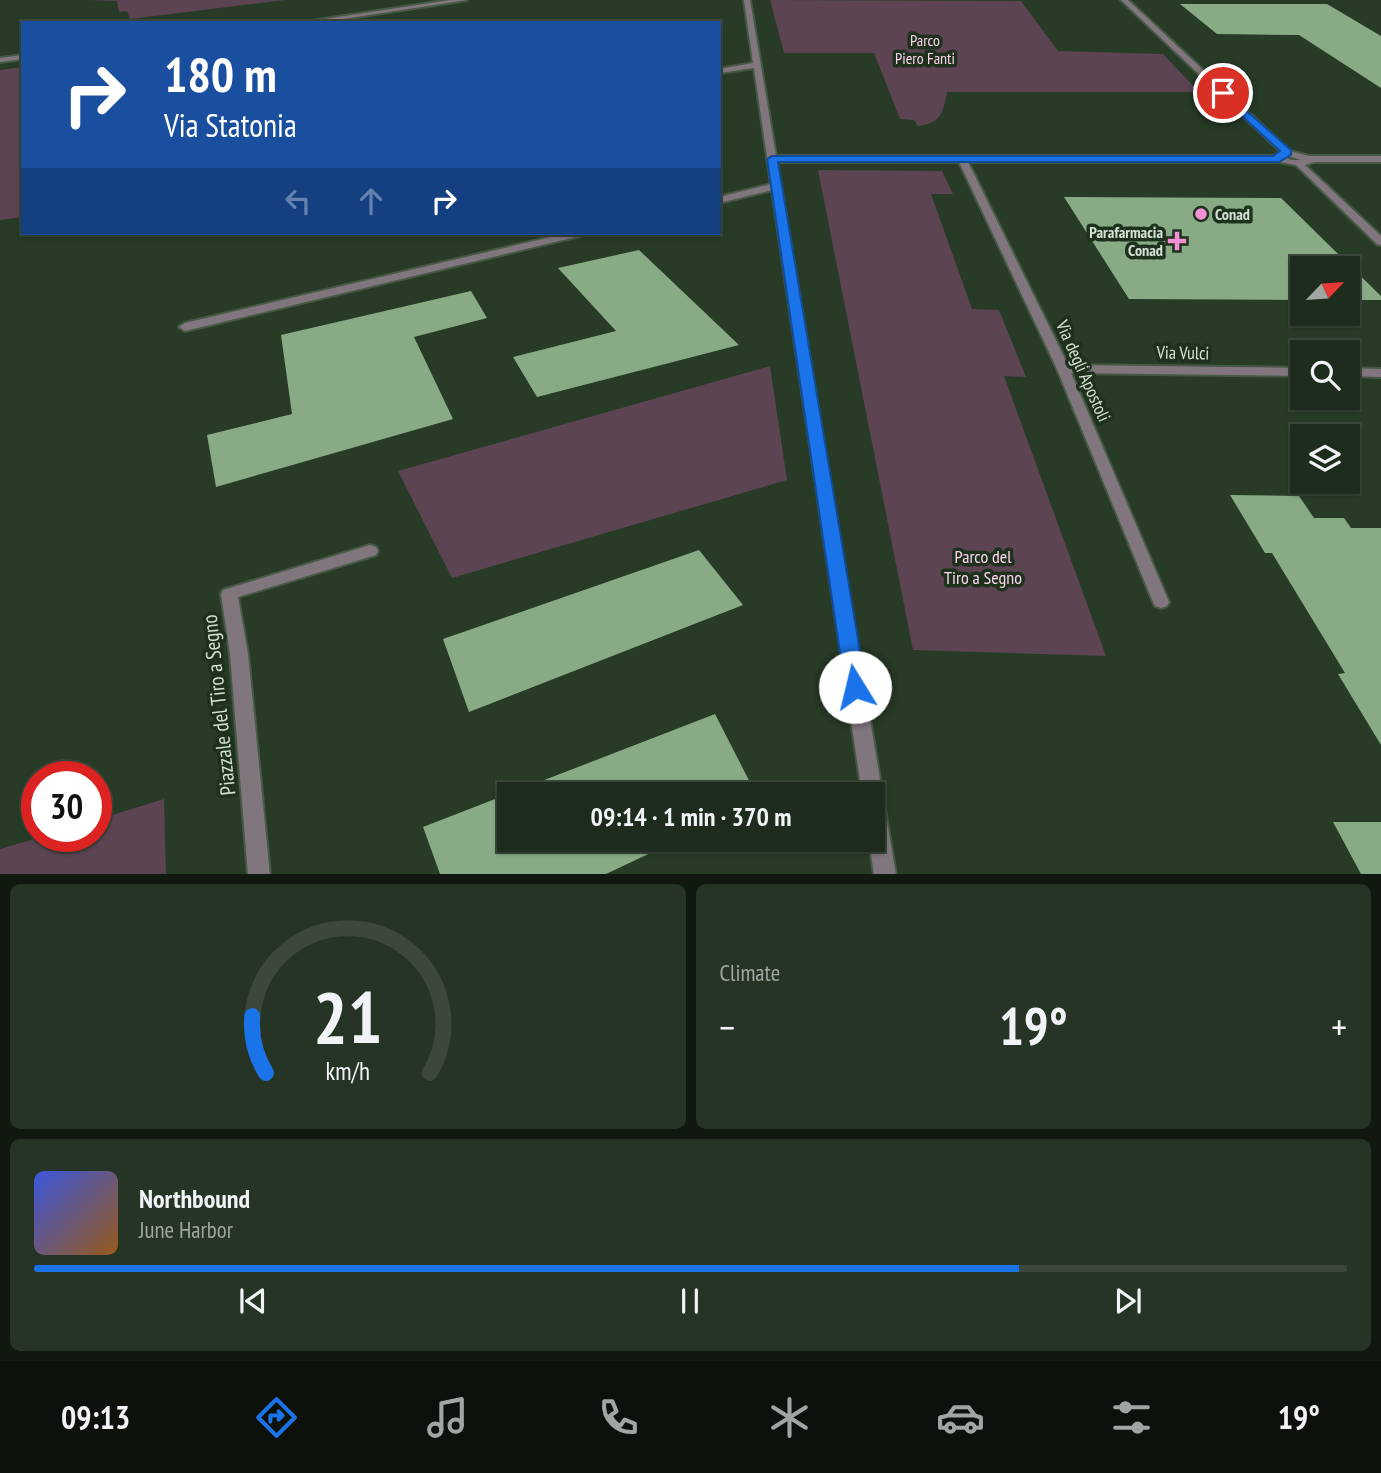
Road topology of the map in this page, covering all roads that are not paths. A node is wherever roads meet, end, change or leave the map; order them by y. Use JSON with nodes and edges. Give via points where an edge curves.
{"nodes":[{"id":1,"x":464,"y":0,"type":"edge"},
{"id":2,"x":747,"y":0,"type":"edge"},
{"id":3,"x":1124,"y":0,"type":"edge"},
{"id":4,"x":315,"y":21,"type":"edge"},
{"id":5,"x":757,"y":65,"type":"junction"},
{"id":6,"x":721,"y":71,"type":"edge"},
{"id":7,"x":1283,"y":156,"type":"junction"},
{"id":8,"x":772,"y":159,"type":"junction"},
{"id":9,"x":962,"y":159,"type":"junction"},
{"id":10,"x":1381,"y":159,"type":"edge"},
{"id":11,"x":1305,"y":162,"type":"junction"},
{"id":12,"x":776,"y":186,"type":"junction"},
{"id":13,"x":721,"y":200,"type":"edge"},
{"id":14,"x":572,"y":235,"type":"edge"},
{"id":15,"x":1381,"y":242,"type":"edge"},
{"id":16,"x":185,"y":327,"type":"dead end"},
{"id":17,"x":1063,"y":369,"type":"junction"},
{"id":18,"x":1290,"y":372,"type":"edge"},
{"id":19,"x":1360,"y":372,"type":"edge"},
{"id":20,"x":1381,"y":373,"type":"edge"},
{"id":21,"x":370,"y":551,"type":"dead end"},
{"id":22,"x":1161,"y":602,"type":"dead end"},
{"id":23,"x":870,"y":782,"type":"edge"},
{"id":24,"x":881,"y":852,"type":"edge"},
{"id":25,"x":259,"y":874,"type":"edge"},
{"id":26,"x":885,"y":874,"type":"edge"}],
"edges":[{"from":1,"to":4,"type":"street"},
{"from":2,"to":5,"type":"street"},
{"from":3,"to":7,"type":"street"},
{"from":5,"to":6,"type":"street"},
{"from":5,"to":8,"type":"street"},
{"from":7,"to":9,"type":"street"},
{"from":7,"to":11,"type":"street"},
{"from":8,"to":9,"type":"street"},
{"from":8,"to":12,"type":"street"},
{"from":9,"to":17,"type":"street","name":"Via degli Apostoli"},
{"from":10,"to":11,"type":"street"},
{"from":11,"to":15,"type":"street"},
{"from":12,"to":13,"type":"street"},
{"from":12,"to":23,"type":"street"},
{"from":14,"to":16,"type":"street"},
{"from":17,"to":18,"type":"street","name":"Via Vulci"},
{"from":17,"to":22,"type":"street","name":"Via degli Apostoli"},
{"from":19,"to":20,"type":"street"},
{"from":21,"to":25,"type":"street","name":"Piazzale del Tiro a Segno","via":[[229,594],[239,654]]},
{"from":24,"to":26,"type":"street"}]}
